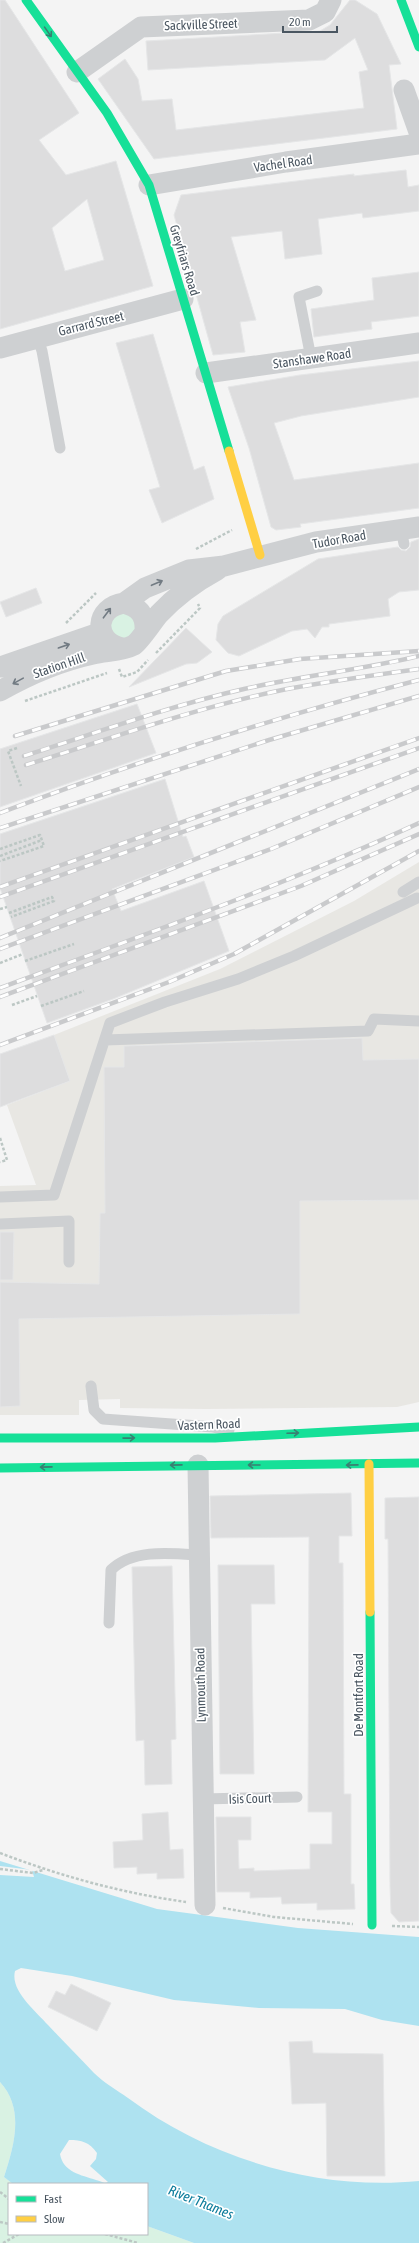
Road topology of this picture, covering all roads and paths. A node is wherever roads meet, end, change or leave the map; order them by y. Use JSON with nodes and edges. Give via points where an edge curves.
{"nodes":[{"id":1,"x":26,"y":0,"type":"edge"},
{"id":2,"x":331,"y":0,"type":"edge"},
{"id":3,"x":401,"y":0,"type":"edge"},
{"id":4,"x":419,"y":47,"type":"edge"},
{"id":5,"x":77,"y":72,"type":"junction"},
{"id":6,"x":404,"y":90,"type":"dead end"},
{"id":7,"x":419,"y":132,"type":"edge"},
{"id":8,"x":419,"y":144,"type":"edge"},
{"id":9,"x":148,"y":186,"type":"junction"},
{"id":10,"x":317,"y":291,"type":"dead end"},
{"id":11,"x":183,"y":300,"type":"junction"},
{"id":12,"x":37,"y":336,"type":"junction"},
{"id":13,"x":419,"y":343,"type":"edge"},
{"id":14,"x":0,"y":348,"type":"edge"},
{"id":15,"x":311,"y":358,"type":"junction"},
{"id":16,"x":206,"y":374,"type":"junction"},
{"id":17,"x":60,"y":448,"type":"dead end"},
{"id":18,"x":408,"y":533,"type":"edge"},
{"id":19,"x":260,"y":556,"type":"junction"},
{"id":20,"x":224,"y":566,"type":"junction"},
{"id":21,"x":124,"y":603,"type":"junction"},
{"id":22,"x":198,"y":604,"type":"dead end"},
{"id":23,"x":145,"y":631,"type":"junction"},
{"id":24,"x":102,"y":632,"type":"junction"},
{"id":25,"x":122,"y":648,"type":"junction"},
{"id":26,"x":0,"y":667,"type":"edge"},
{"id":27,"x":119,"y":669,"type":"dead end"},
{"id":28,"x":0,"y":691,"type":"edge"},
{"id":29,"x":17,"y":748,"type":"dead end"},
{"id":30,"x":20,"y":786,"type":"dead end"},
{"id":31,"x":42,"y":840,"type":"junction"},
{"id":32,"x":0,"y":849,"type":"edge"},
{"id":33,"x":0,"y":856,"type":"edge"},
{"id":34,"x":0,"y":862,"type":"edge"},
{"id":35,"x":419,"y":882,"type":"edge"},
{"id":36,"x":404,"y":892,"type":"dead end"},
{"id":37,"x":417,"y":898,"type":"dead end"},
{"id":38,"x":7,"y":907,"type":"dead end"},
{"id":39,"x":0,"y":909,"type":"edge"},
{"id":40,"x":9,"y":913,"type":"dead end"},
{"id":41,"x":11,"y":917,"type":"dead end"},
{"id":42,"x":74,"y":944,"type":"dead end"},
{"id":43,"x":23,"y":954,"type":"dead end"},
{"id":44,"x":25,"y":960,"type":"dead end"},
{"id":45,"x":0,"y":963,"type":"edge"},
{"id":46,"x":84,"y":991,"type":"dead end"},
{"id":47,"x":37,"y":996,"type":"dead end"},
{"id":48,"x":12,"y":1004,"type":"dead end"},
{"id":49,"x":41,"y":1006,"type":"dead end"},
{"id":50,"x":419,"y":1021,"type":"edge"},
{"id":51,"x":105,"y":1040,"type":"junction"},
{"id":52,"x":0,"y":1138,"type":"edge"},
{"id":53,"x":0,"y":1162,"type":"edge"},
{"id":54,"x":0,"y":1197,"type":"edge"},
{"id":55,"x":0,"y":1224,"type":"edge"},
{"id":56,"x":69,"y":1262,"type":"dead end"},
{"id":57,"x":91,"y":1386,"type":"dead end"},
{"id":58,"x":419,"y":1427,"type":"edge"},
{"id":59,"x":254,"y":1435,"type":"junction"},
{"id":60,"x":0,"y":1438,"type":"edge"},
{"id":61,"x":419,"y":1463,"type":"edge"},
{"id":62,"x":369,"y":1464,"type":"junction"},
{"id":63,"x":198,"y":1465,"type":"junction"},
{"id":64,"x":0,"y":1468,"type":"edge"},
{"id":65,"x":198,"y":1555,"type":"junction"},
{"id":66,"x":109,"y":1623,"type":"dead end"},
{"id":67,"x":297,"y":1796,"type":"dead end"},
{"id":68,"x":202,"y":1799,"type":"junction"},
{"id":69,"x":0,"y":1869,"type":"edge"},
{"id":70,"x":44,"y":1870,"type":"dead end"},
{"id":71,"x":205,"y":1905,"type":"dead end"},
{"id":72,"x":372,"y":1926,"type":"dead end"},
{"id":73,"x":0,"y":2192,"type":"edge"},
{"id":74,"x":8,"y":2198,"type":"edge"},
{"id":75,"x":10,"y":2235,"type":"edge"},
{"id":76,"x":17,"y":2235,"type":"edge"},
{"id":77,"x":109,"y":2235,"type":"edge"},
{"id":78,"x":8,"y":2239,"type":"junction"},
{"id":79,"x":3,"y":2243,"type":"edge"},
{"id":80,"x":138,"y":2243,"type":"edge"}],
"edges":[{"from":1,"to":5,"type":"street","name":"Greyfriars Road","one_way":true},
{"from":2,"to":5,"type":"street","name":"Sackville Street","via":[[325,12],[309,20],[141,26]]},
{"from":3,"to":4,"type":"street"},
{"from":5,"to":9,"type":"street","name":"Greyfriars Road","via":[[137,162]]},
{"from":6,"to":7,"type":"street"},
{"from":8,"to":9,"type":"street","name":"Vachel Road","via":[[286,162]]},
{"from":9,"to":11,"type":"street","name":"Greyfriars Road"},
{"from":10,"to":15,"type":"lane","via":[[299,297]]},
{"from":11,"to":12,"type":"street","name":"Garrard Street"},
{"from":11,"to":16,"type":"street","name":"Greyfriars Road"},
{"from":12,"to":14,"type":"street","name":"Garrard Street"},
{"from":12,"to":17,"type":"lane"},
{"from":13,"to":15,"type":"street","name":"Stanshawe Road"},
{"from":15,"to":16,"type":"street","name":"Stanshawe Road"},
{"from":16,"to":19,"type":"street","name":"Greyfriars Road"},
{"from":18,"to":19,"type":"street","name":"Tudor Road","via":[[316,542]]},
{"from":19,"to":20,"type":"street","name":"Station Hill"},
{"from":21,"to":20,"type":"street","name":"Station Hill","one_way":true,"via":[[145,588],[189,570]]},
{"from":20,"to":23,"type":"street","name":"Station Hill","via":[[196,582],[174,600]]},
{"from":21,"to":23,"type":"street","via":[[138,609],[143,615]]},
{"from":24,"to":21,"type":"street","name":"Station Hill","one_way":true,"via":[[101,620],[104,613]]},
{"from":22,"to":27,"type":"path","via":[[200,608],[137,672],[122,677]]},
{"from":23,"to":25,"type":"street","name":"Station Hill","via":[[137,643]]},
{"from":24,"to":25,"type":"street","via":[[108,642]]},
{"from":26,"to":24,"type":"street","name":"Station Hill","one_way":true},
{"from":25,"to":28,"type":"street","name":"Station Hill","one_way":true,"via":[[91,654],[23,678]]},
{"from":29,"to":30,"type":"path","via":[[8,751]]},
{"from":31,"to":32,"type":"path","via":[[40,834]]},
{"from":31,"to":33,"type":"path"},
{"from":31,"to":34,"type":"path","via":[[44,846]]},
{"from":35,"to":36,"type":"lane"},
{"from":37,"to":51,"type":"lane","via":[[294,956],[238,979],[110,1023]]},
{"from":38,"to":39,"type":"path"},
{"from":40,"to":41,"type":"path","via":[[52,897],[54,901]]},
{"from":42,"to":44,"type":"path"},
{"from":43,"to":45,"type":"path"},
{"from":46,"to":49,"type":"path"},
{"from":47,"to":48,"type":"path"},
{"from":50,"to":51,"type":"lane","via":[[374,1019],[368,1031]]},
{"from":51,"to":54,"type":"lane","via":[[54,1195]]},
{"from":52,"to":53,"type":"path","via":[[7,1160]]},
{"from":55,"to":56,"type":"lane","via":[[69,1221]]},
{"from":57,"to":59,"type":"lane","via":[[94,1410],[103,1419],[213,1426]]},
{"from":59,"to":58,"type":"street","name":"Vastern Road","one_way":true},
{"from":60,"to":59,"type":"street","name":"Vastern Road","one_way":true,"via":[[215,1438]]},
{"from":61,"to":62,"type":"street"},
{"from":62,"to":63,"type":"street","one_way":true},
{"from":62,"to":72,"type":"street","name":"De Montfort Road"},
{"from":63,"to":64,"type":"street","one_way":true},
{"from":63,"to":65,"type":"street","name":"Lynmouth Road"},
{"from":65,"to":66,"type":"lane","via":[[171,1553],[129,1558],[120,1562],[111,1570]]},
{"from":65,"to":68,"type":"street","name":"Lynmouth Road"},
{"from":67,"to":68,"type":"lane","name":"Isis Court"},
{"from":68,"to":71,"type":"street","name":"Lynmouth Road"},
{"from":69,"to":70,"type":"path","via":[[33,1874]]},
{"from":73,"to":74,"type":"path"},
{"from":75,"to":78,"type":"path"},
{"from":76,"to":78,"type":"path"},
{"from":77,"to":80,"type":"path"},
{"from":78,"to":79,"type":"path"}]}
